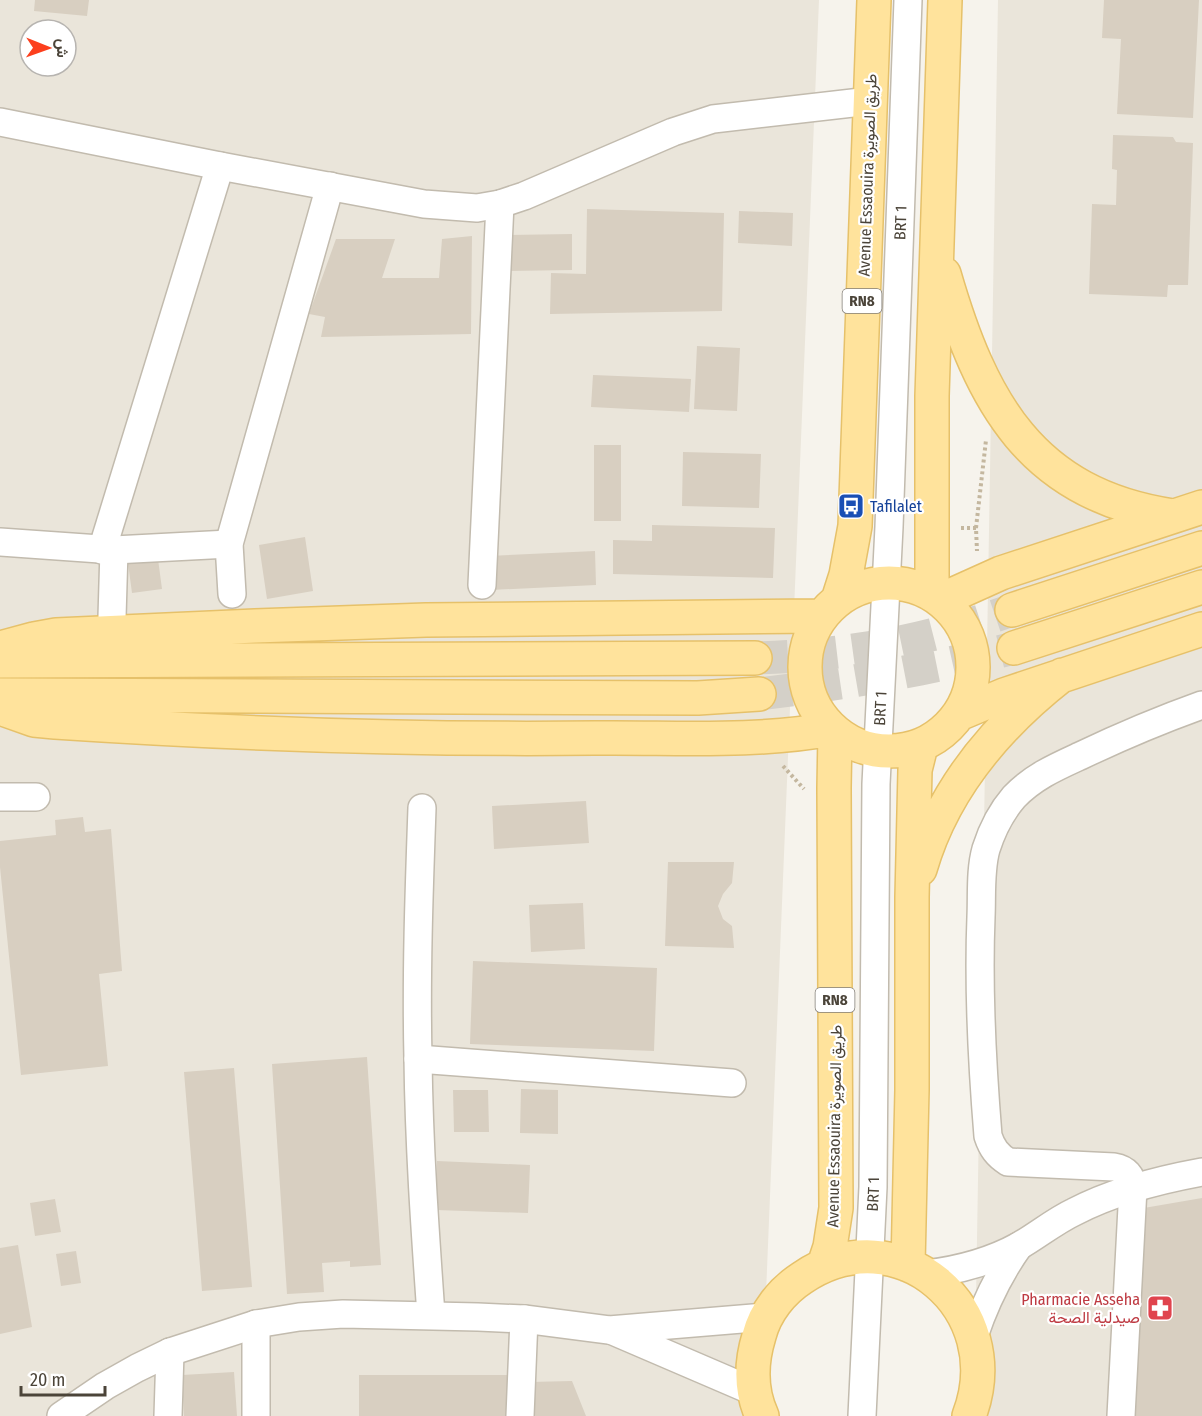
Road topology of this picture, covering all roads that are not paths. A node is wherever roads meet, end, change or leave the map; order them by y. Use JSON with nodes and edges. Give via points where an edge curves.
{"nodes":[{"id":1,"x":874,"y":0,"type":"edge"},
{"id":2,"x":908,"y":0,"type":"edge"},
{"id":3,"x":945,"y":0,"type":"edge"},
{"id":4,"x":870,"y":101,"type":"junction"},
{"id":5,"x":0,"y":122,"type":"edge"},
{"id":6,"x":220,"y":166,"type":"junction"},
{"id":7,"x":330,"y":186,"type":"junction"},
{"id":8,"x":500,"y":204,"type":"junction"},
{"id":9,"x":936,"y":238,"type":"junction"},
{"id":10,"x":1188,"y":512,"type":"edge"},
{"id":11,"x":0,"y":542,"type":"edge"},
{"id":12,"x":229,"y":544,"type":"junction"},
{"id":13,"x":1202,"y":548,"type":"edge"},
{"id":14,"x":108,"y":550,"type":"junction"},
{"id":15,"x":886,"y":582,"type":"junction"},
{"id":16,"x":482,"y":585,"type":"dead end"},
{"id":17,"x":1202,"y":587,"type":"edge"},
{"id":18,"x":232,"y":594,"type":"dead end"},
{"id":19,"x":937,"y":597,"type":"junction"},
{"id":20,"x":829,"y":608,"type":"junction"},
{"id":21,"x":1012,"y":610,"type":"tunnel mouth"},
{"id":22,"x":112,"y":616,"type":"dead end"},
{"id":23,"x":1202,"y":629,"type":"edge"},
{"id":24,"x":0,"y":648,"type":"edge"},
{"id":25,"x":1014,"y":648,"type":"tunnel mouth"},
{"id":26,"x":755,"y":658,"type":"tunnel mouth"},
{"id":27,"x":0,"y":661,"type":"edge"},
{"id":28,"x":1062,"y":675,"type":"junction"},
{"id":29,"x":0,"y":694,"type":"edge"},
{"id":30,"x":759,"y":694,"type":"tunnel mouth"},
{"id":31,"x":1202,"y":705,"type":"edge"},
{"id":32,"x":0,"y":708,"type":"edge"},
{"id":33,"x":959,"y":714,"type":"junction"},
{"id":34,"x":833,"y":731,"type":"junction"},
{"id":35,"x":921,"y":746,"type":"junction"},
{"id":36,"x":878,"y":752,"type":"junction"},
{"id":37,"x":0,"y":797,"type":"edge"},
{"id":38,"x":36,"y":797,"type":"dead end"},
{"id":39,"x":422,"y":808,"type":"dead end"},
{"id":40,"x":912,"y":897,"type":"junction"},
{"id":41,"x":418,"y":1059,"type":"junction"},
{"id":42,"x":732,"y":1083,"type":"dead end"},
{"id":43,"x":1202,"y":1172,"type":"edge"},
{"id":44,"x":1133,"y":1188,"type":"junction"},
{"id":45,"x":1020,"y":1245,"type":"junction"},
{"id":46,"x":869,"y":1257,"type":"junction"},
{"id":47,"x":824,"y":1265,"type":"junction"},
{"id":48,"x":917,"y":1270,"type":"junction"},
{"id":49,"x":431,"y":1315,"type":"junction"},
{"id":50,"x":766,"y":1317,"type":"junction"},
{"id":51,"x":524,"y":1319,"type":"junction"},
{"id":52,"x":256,"y":1324,"type":"junction"},
{"id":53,"x":609,"y":1330,"type":"junction"},
{"id":54,"x":974,"y":1336,"type":"junction"},
{"id":55,"x":170,"y":1352,"type":"junction"},
{"id":56,"x":759,"y":1404,"type":"edge"},
{"id":57,"x":61,"y":1416,"type":"edge"},
{"id":58,"x":168,"y":1416,"type":"edge"},
{"id":59,"x":256,"y":1416,"type":"edge"},
{"id":60,"x":520,"y":1416,"type":"edge"},
{"id":61,"x":862,"y":1416,"type":"edge"},
{"id":62,"x":969,"y":1416,"type":"edge"},
{"id":63,"x":1121,"y":1416,"type":"edge"}],
"edges":[{"from":1,"to":4,"type":"main road","name":"Avenue Essaouira طريق الصويرة","number":"RN8"},
{"from":2,"to":15,"type":"street","name":"BRT 1"},
{"from":3,"to":9,"type":"main road"},
{"from":4,"to":8,"type":"street","via":[[713,119]]},
{"from":4,"to":20,"type":"main road","name":"Avenue Essaouira طريق الصويرة","number":"RN8","via":[[855,526],[846,575]]},
{"from":5,"to":6,"type":"street"},
{"from":6,"to":7,"type":"street"},
{"from":6,"to":14,"type":"street"},
{"from":7,"to":8,"type":"street","via":[[452,207]]},
{"from":7,"to":12,"type":"street"},
{"from":8,"to":16,"type":"street"},
{"from":9,"to":10,"type":"main road","via":[[953,308],[966,341],[991,396],[1030,449],[1072,482],[1121,505],[1147,512]]},
{"from":9,"to":19,"type":"main road","via":[[932,528]]},
{"from":10,"to":19,"type":"main road"},
{"from":11,"to":14,"type":"street"},
{"from":12,"to":14,"type":"street"},
{"from":12,"to":18,"type":"street"},
{"from":13,"to":21,"type":"main road"},
{"from":14,"to":22,"type":"street"},
{"from":15,"to":19,"type":"main road","via":[[918,587]]},
{"from":15,"to":20,"type":"main road","via":[[852,591]]},
{"from":15,"to":36,"type":"street","name":"BRT 1"},
{"from":17,"to":25,"type":"main road"},
{"from":19,"to":33,"type":"main road","via":[[954,613],[970,645],[972,681]]},
{"from":20,"to":24,"type":"main road","via":[[56,635]]},
{"from":20,"to":34,"type":"main road","name":"Avenue Essaouira طريق الصويرة","via":[[812,632],[804,666],[811,700]]},
{"from":23,"to":28,"type":"main road"},
{"from":26,"to":27,"type":"main road"},
{"from":28,"to":33,"type":"main road"},
{"from":28,"to":40,"type":"main road","via":[[1008,722],[966,774],[934,833]]},
{"from":29,"to":30,"type":"main road","via":[[698,698]]},
{"from":31,"to":44,"type":"street","via":[[1115,739],[1029,783],[1002,813],[986,850],[983,869],[980,1022],[990,1144],[1000,1157],[1017,1164],[1122,1168],[1131,1178]]},
{"from":32,"to":34,"type":"main road","via":[[34,720],[55,722],[350,737],[778,736]]},
{"from":33,"to":35,"type":"main road","via":[[936,738]]},
{"from":34,"to":36,"type":"main road"},
{"from":34,"to":47,"type":"main road","name":"Avenue Essaouira طريق الصويرة","number":"RN8","via":[[836,1208]]},
{"from":35,"to":36,"type":"main road","via":[[907,751]]},
{"from":35,"to":40,"type":"main road","via":[[915,770]]},
{"from":36,"to":46,"type":"street","name":"BRT 1"},
{"from":37,"to":38,"type":"street"},
{"from":39,"to":41,"type":"street"},
{"from":40,"to":48,"type":"main road"},
{"from":41,"to":42,"type":"street"},
{"from":41,"to":49,"type":"street"},
{"from":43,"to":44,"type":"street"},
{"from":44,"to":45,"type":"street","via":[[1074,1212]]},
{"from":44,"to":63,"type":"street"},
{"from":45,"to":48,"type":"street","via":[[946,1272]]},
{"from":45,"to":54,"type":"street","via":[[997,1279]]},
{"from":46,"to":47,"type":"main road"},
{"from":46,"to":48,"type":"main road"},
{"from":46,"to":61,"type":"street","name":"BRT 1"},
{"from":47,"to":50,"type":"main road","via":[[785,1292]]},
{"from":48,"to":54,"type":"main road","via":[[956,1301]]},
{"from":49,"to":51,"type":"street"},
{"from":49,"to":52,"type":"street","via":[[343,1314]]},
{"from":50,"to":53,"type":"street"},
{"from":50,"to":56,"type":"main road","via":[[753,1361]]},
{"from":51,"to":53,"type":"street"},
{"from":51,"to":60,"type":"street"},
{"from":52,"to":55,"type":"street"},
{"from":52,"to":59,"type":"street"},
{"from":53,"to":56,"type":"street"},
{"from":54,"to":62,"type":"main road","via":[[979,1379]]},
{"from":55,"to":57,"type":"street","via":[[105,1386]]},
{"from":55,"to":58,"type":"street"}]}
